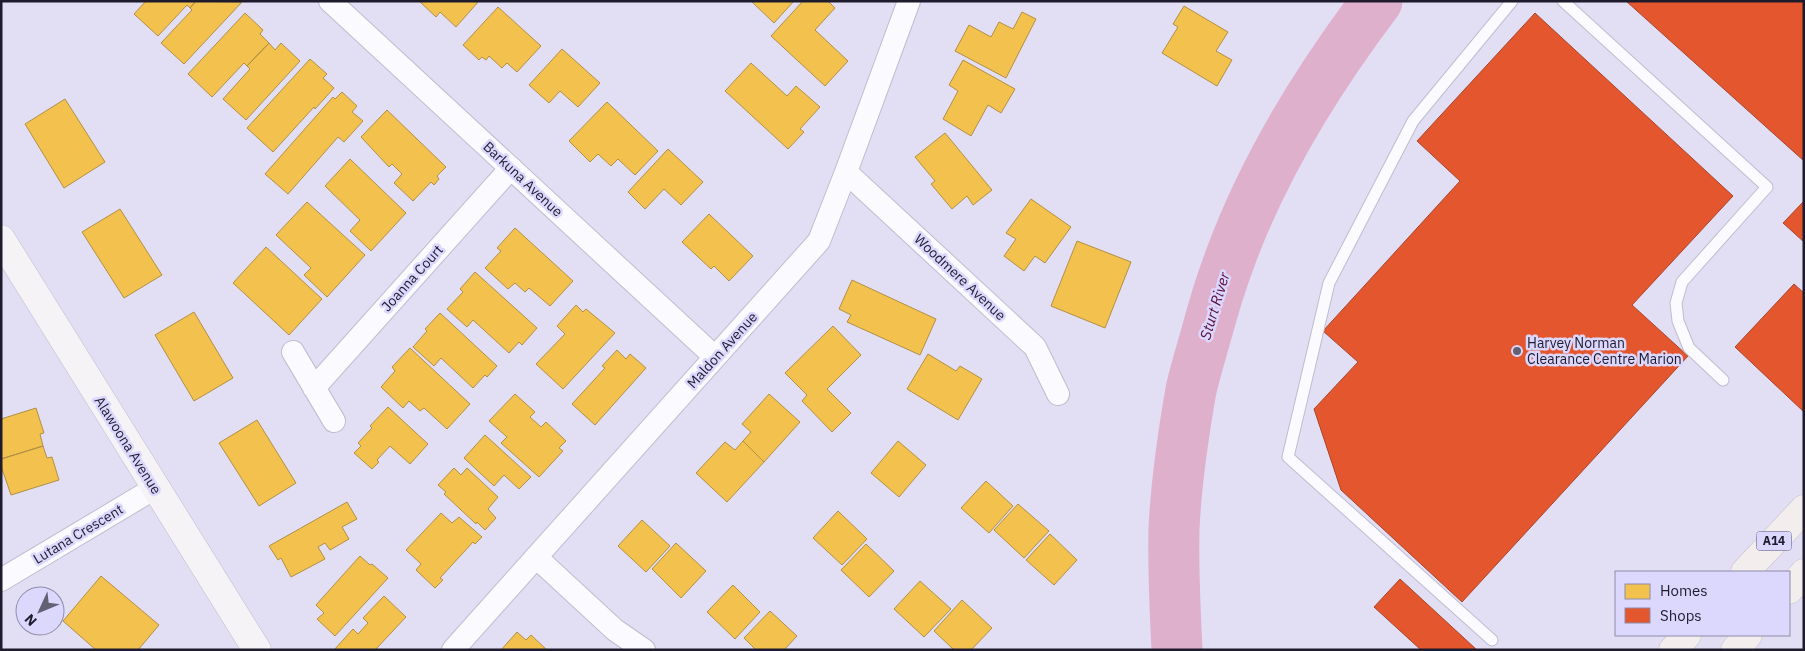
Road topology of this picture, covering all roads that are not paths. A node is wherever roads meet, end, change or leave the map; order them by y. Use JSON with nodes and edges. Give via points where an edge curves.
{"nodes":[{"id":1,"x":330,"y":1,"type":"edge"},
{"id":2,"x":909,"y":1,"type":"edge"},
{"id":3,"x":1512,"y":1,"type":"edge"},
{"id":4,"x":1563,"y":1,"type":"edge"},
{"id":5,"x":511,"y":168,"type":"junction"},
{"id":6,"x":846,"y":172,"type":"junction"},
{"id":7,"x":1,"y":239,"type":"edge"},
{"id":8,"x":293,"y":352,"type":"dead end"},
{"id":9,"x":715,"y":357,"type":"junction"},
{"id":10,"x":1722,"y":380,"type":"dead end"},
{"id":11,"x":314,"y":388,"type":"junction"},
{"id":12,"x":1058,"y":394,"type":"dead end"},
{"id":13,"x":334,"y":421,"type":"dead end"},
{"id":14,"x":155,"y":488,"type":"junction"},
{"id":15,"x":1804,"y":509,"type":"edge"},
{"id":16,"x":536,"y":557,"type":"junction"},
{"id":17,"x":1746,"y":571,"type":"edge"},
{"id":18,"x":1804,"y":573,"type":"edge"},
{"id":19,"x":1,"y":580,"type":"edge"},
{"id":20,"x":1790,"y":589,"type":"edge"},
{"id":21,"x":1686,"y":636,"type":"edge"},
{"id":22,"x":1747,"y":636,"type":"edge"},
{"id":23,"x":1492,"y":640,"type":"dead end"},
{"id":24,"x":257,"y":650,"type":"edge"},
{"id":25,"x":453,"y":650,"type":"edge"},
{"id":26,"x":644,"y":650,"type":"edge"},
{"id":27,"x":1673,"y":650,"type":"edge"},
{"id":28,"x":1735,"y":650,"type":"edge"}],
"edges":[{"from":1,"to":5,"type":"street","name":"Barkuna Avenue"},
{"from":2,"to":6,"type":"street","name":"Maldon Avenue"},
{"from":3,"to":23,"type":"lane","via":[[1412,121],[1329,283],[1288,457]]},
{"from":4,"to":10,"type":"lane","via":[[1767,187],[1682,282],[1676,303],[1678,322],[1689,348]]},
{"from":5,"to":9,"type":"street","name":"Barkuna Avenue"},
{"from":5,"to":11,"type":"street","name":"Joanna Court"},
{"from":6,"to":9,"type":"street","name":"Maldon Avenue","via":[[819,241]]},
{"from":6,"to":12,"type":"street","name":"Woodmere Avenue","via":[[1035,347]]},
{"from":7,"to":14,"type":"street","name":"Alawoona Avenue"},
{"from":8,"to":11,"type":"street"},
{"from":9,"to":16,"type":"street","name":"Maldon Avenue"},
{"from":11,"to":13,"type":"street"},
{"from":14,"to":19,"type":"street","name":"Lutana Crescent"},
{"from":14,"to":24,"type":"street","name":"Alawoona Avenue"},
{"from":15,"to":17,"type":"main road","number":"A14"},
{"from":16,"to":25,"type":"street","name":"Maldon Avenue"},
{"from":16,"to":26,"type":"street","via":[[615,630]]},
{"from":18,"to":20,"type":"main road"},
{"from":21,"to":27,"type":"main road"},
{"from":22,"to":28,"type":"main road"}]}
